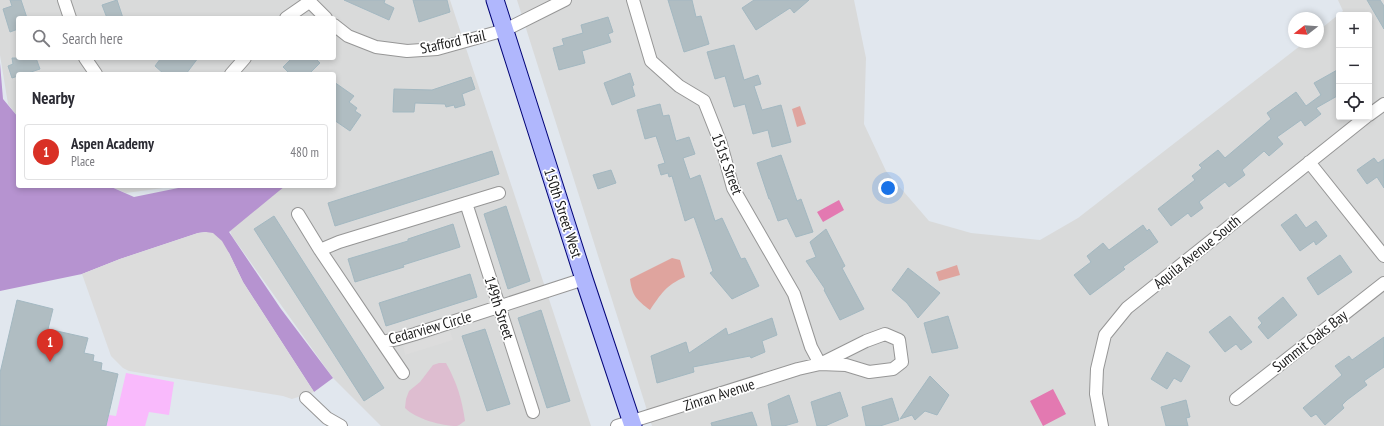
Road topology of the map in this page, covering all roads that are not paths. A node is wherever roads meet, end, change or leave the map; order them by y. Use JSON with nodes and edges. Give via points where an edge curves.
{"nodes":[{"id":1,"x":64,"y":0,"type":"edge"},
{"id":2,"x":495,"y":0,"type":"edge"},
{"id":3,"x":564,"y":0,"type":"edge"},
{"id":4,"x":632,"y":0,"type":"edge"},
{"id":5,"x":308,"y":1,"type":"edge"},
{"id":6,"x":69,"y":16,"type":"edge"},
{"id":7,"x":289,"y":16,"type":"edge"},
{"id":8,"x":324,"y":16,"type":"edge"},
{"id":9,"x":336,"y":27,"type":"edge"},
{"id":10,"x":505,"y":30,"type":"junction"},
{"id":11,"x":86,"y":60,"type":"edge"},
{"id":12,"x":243,"y":60,"type":"edge"},
{"id":13,"x":95,"y":72,"type":"edge"},
{"id":14,"x":233,"y":72,"type":"edge"},
{"id":15,"x":1384,"y":104,"type":"edge"},
{"id":16,"x":1372,"y":113,"type":"edge"},
{"id":17,"x":1362,"y":120,"type":"edge"},
{"id":18,"x":1309,"y":162,"type":"junction"},
{"id":19,"x":498,"y":194,"type":"dead end"},
{"id":20,"x":466,"y":204,"type":"junction"},
{"id":21,"x":298,"y":214,"type":"dead end"},
{"id":22,"x":320,"y":250,"type":"junction"},
{"id":23,"x":1384,"y":256,"type":"edge"},
{"id":24,"x":584,"y":279,"type":"junction"},
{"id":25,"x":1384,"y":283,"type":"edge"},
{"id":26,"x":499,"y":307,"type":"junction"},
{"id":27,"x":382,"y":342,"type":"junction"},
{"id":28,"x":820,"y":364,"type":"junction"},
{"id":29,"x":403,"y":373,"type":"dead end"},
{"id":30,"x":306,"y":398,"type":"dead end"},
{"id":31,"x":1236,"y":399,"type":"dead end"},
{"id":32,"x":533,"y":412,"type":"dead end"},
{"id":33,"x":627,"y":425,"type":"edge"},
{"id":34,"x":341,"y":426,"type":"edge"},
{"id":35,"x":1102,"y":426,"type":"edge"}],
"edges":[{"from":1,"to":6,"type":"street"},
{"from":2,"to":10,"type":"street","name":"150th Street West"},
{"from":3,"to":10,"type":"street","name":"Stafford Trail"},
{"from":4,"to":28,"type":"street","name":"151st Street","via":[[651,61],[679,86],[704,102],[721,144],[733,188],[794,294],[811,347]]},
{"from":5,"to":7,"type":"street"},
{"from":5,"to":8,"type":"street"},
{"from":9,"to":10,"type":"street","name":"Stafford Trail","via":[[348,36],[376,47],[407,51],[437,48]]},
{"from":10,"to":24,"type":"street","name":"150th Street West"},
{"from":11,"to":13,"type":"street"},
{"from":12,"to":14,"type":"street"},
{"from":15,"to":16,"type":"street"},
{"from":17,"to":18,"type":"street","name":"Aquila Avenue South"},
{"from":18,"to":23,"type":"street"},
{"from":18,"to":35,"type":"street","name":"Aquila Avenue South","via":[[1127,308],[1105,335],[1097,369],[1096,394]]},
{"from":19,"to":20,"type":"street"},
{"from":20,"to":22,"type":"street"},
{"from":20,"to":26,"type":"street","name":"149th Street"},
{"from":21,"to":22,"type":"street","name":"Cedarview Circle"},
{"from":22,"to":27,"type":"street","name":"Cedarview Circle"},
{"from":24,"to":26,"type":"street","name":"Cedarview Circle"},
{"from":24,"to":33,"type":"street","name":"150th Street West"},
{"from":25,"to":31,"type":"street","name":"Summit Oaks Bay"},
{"from":26,"to":27,"type":"street","name":"Cedarview Circle","via":[[398,340]]},
{"from":26,"to":32,"type":"street","name":"149th Street"},
{"from":27,"to":29,"type":"street"},
{"from":28,"to":28,"type":"street","name":"Zinran Avenue","via":[[846,365],[869,372],[893,369],[902,362],[900,340],[885,334]]},
{"from":28,"to":33,"type":"street","name":"Zinran Avenue"},
{"from":30,"to":34,"type":"street","via":[[327,418]]}]}
